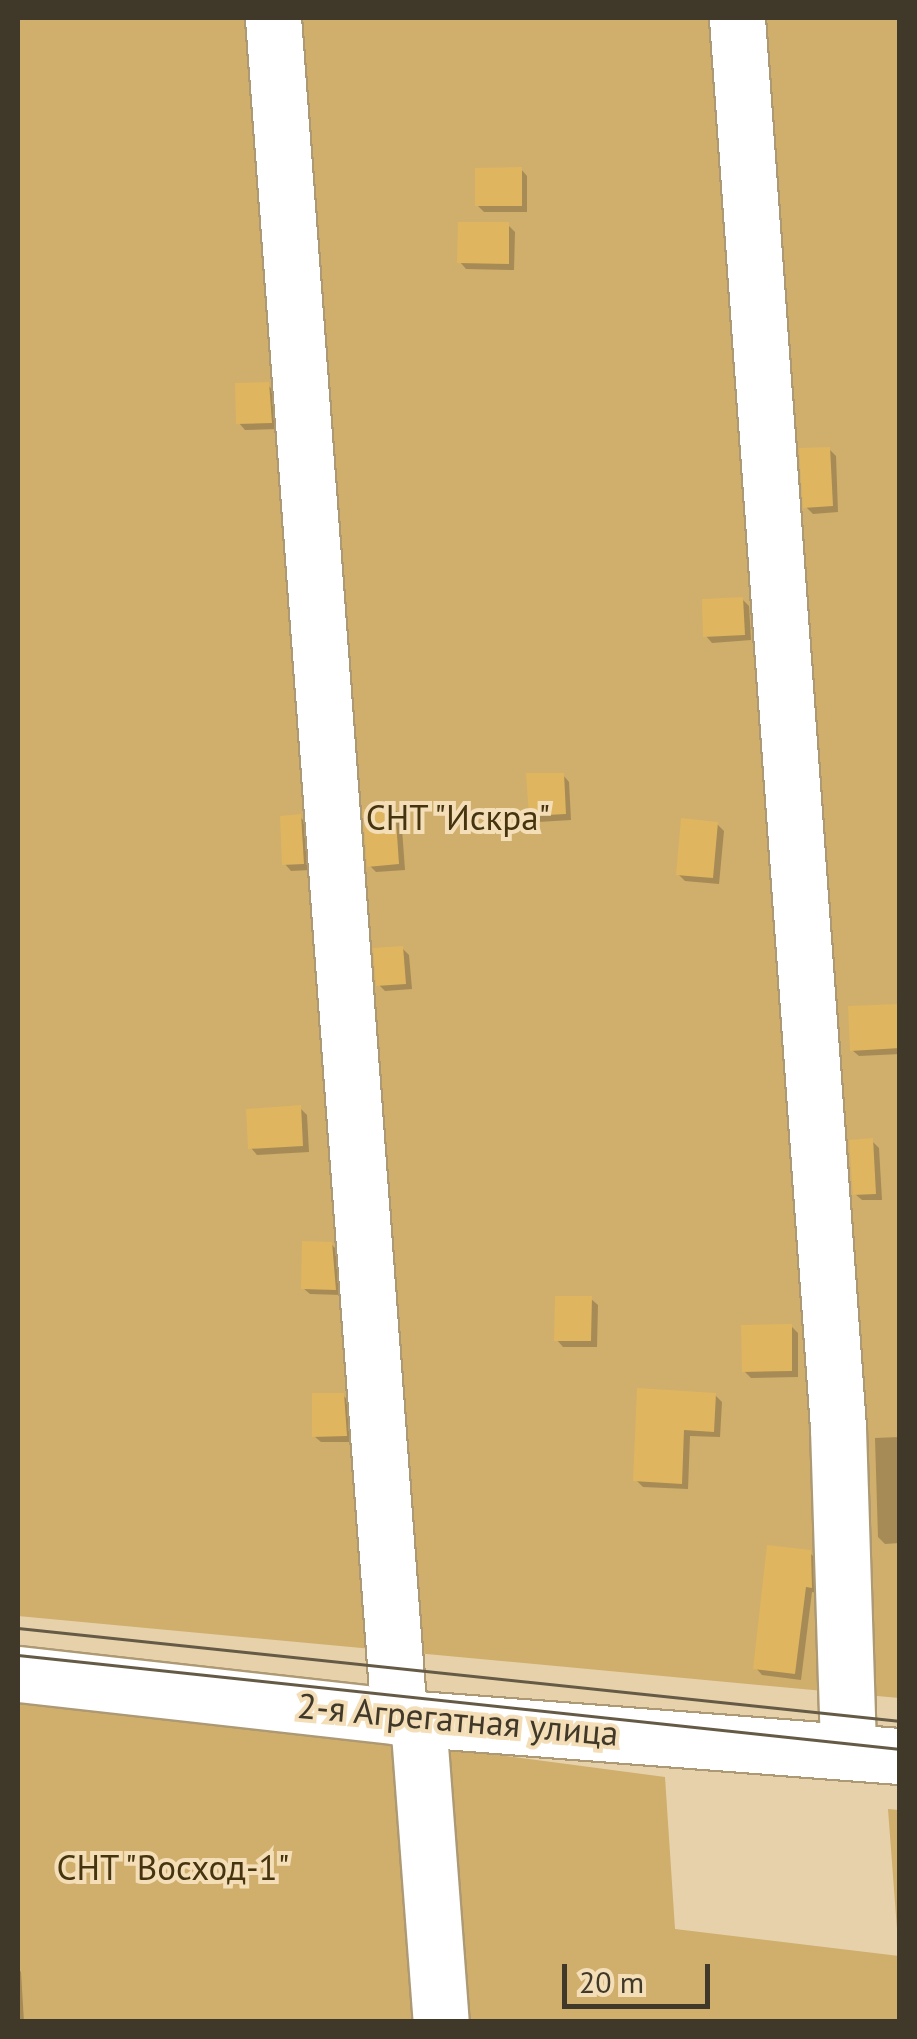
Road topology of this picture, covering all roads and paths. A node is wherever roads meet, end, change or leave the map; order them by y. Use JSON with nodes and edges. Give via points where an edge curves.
{"nodes":[{"id":1,"x":273,"y":18,"type":"edge"},
{"id":2,"x":737,"y":18,"type":"edge"},
{"id":3,"x":18,"y":1674,"type":"edge"},
{"id":4,"x":408,"y":1718,"type":"junction"},
{"id":5,"x":874,"y":1753,"type":"edge"},
{"id":6,"x":440,"y":2022,"type":"edge"}],
"edges":[{"from":1,"to":4,"type":"street"},
{"from":2,"to":5,"type":"street","via":[[838,1428]]},
{"from":3,"to":4,"type":"street","name":"2-я Агрегатная улица"},
{"from":4,"to":5,"type":"street","name":"2-я Агрегатная улица"},
{"from":4,"to":6,"type":"street"}]}
